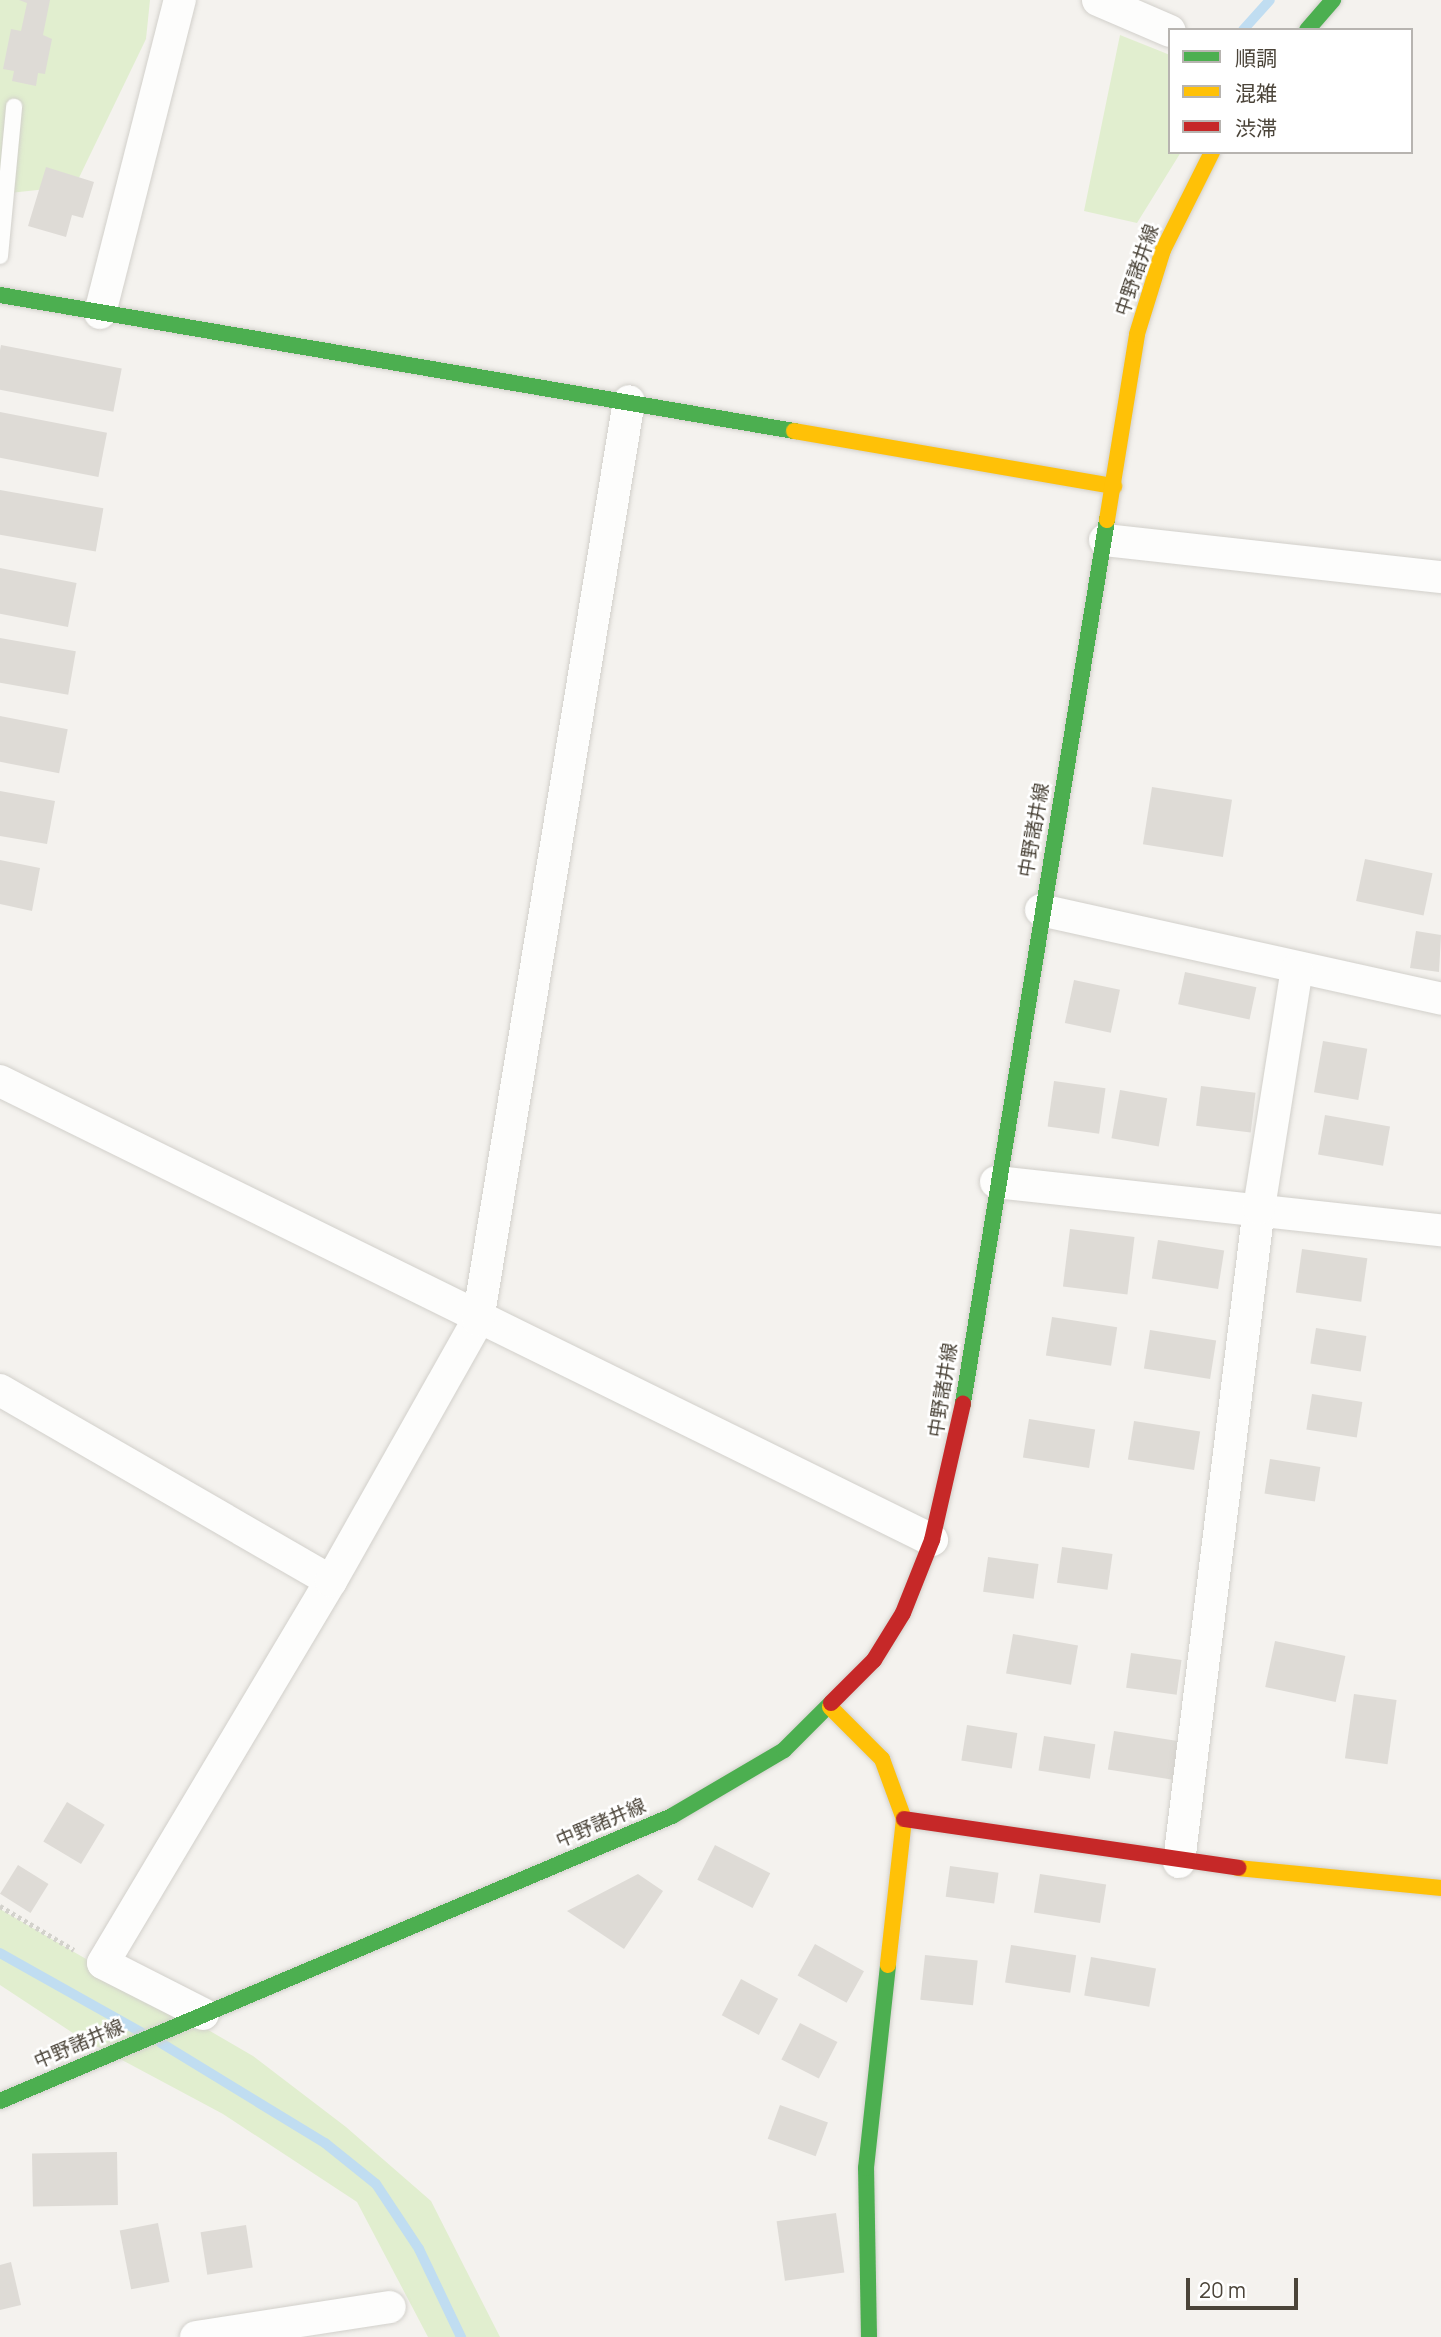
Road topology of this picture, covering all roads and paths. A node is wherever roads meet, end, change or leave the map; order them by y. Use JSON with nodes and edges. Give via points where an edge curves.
{"nodes":[{"id":1,"x":180,"y":0,"type":"edge"},
{"id":2,"x":1098,"y":0,"type":"edge"},
{"id":3,"x":1333,"y":0,"type":"edge"},
{"id":4,"x":1309,"y":28,"type":"edge"},
{"id":5,"x":1168,"y":30,"type":"edge"},
{"id":6,"x":14,"y":107,"type":"dead end"},
{"id":7,"x":1211,"y":154,"type":"edge"},
{"id":8,"x":0,"y":256,"type":"edge"},
{"id":9,"x":0,"y":295,"type":"edge"},
{"id":10,"x":100,"y":313,"type":"junction"},
{"id":11,"x":629,"y":401,"type":"junction"},
{"id":12,"x":1114,"y":486,"type":"junction"},
{"id":13,"x":1105,"y":540,"type":"junction"},
{"id":14,"x":1441,"y":577,"type":"edge"},
{"id":15,"x":1041,"y":910,"type":"junction"},
{"id":16,"x":1297,"y":969,"type":"junction"},
{"id":17,"x":1441,"y":999,"type":"edge"},
{"id":18,"x":0,"y":1081,"type":"edge"},
{"id":19,"x":996,"y":1182,"type":"junction"},
{"id":20,"x":1259,"y":1208,"type":"junction"},
{"id":21,"x":1441,"y":1230,"type":"edge"},
{"id":22,"x":478,"y":1320,"type":"junction"},
{"id":23,"x":0,"y":1390,"type":"edge"},
{"id":24,"x":932,"y":1541,"type":"junction"},
{"id":25,"x":331,"y":1581,"type":"junction"},
{"id":26,"x":830,"y":1707,"type":"junction"},
{"id":27,"x":904,"y":1819,"type":"junction"},
{"id":28,"x":1179,"y":1861,"type":"junction"},
{"id":29,"x":1441,"y":1888,"type":"edge"},
{"id":30,"x":0,"y":1906,"type":"edge"},
{"id":31,"x":103,"y":1963,"type":"junction"},
{"id":32,"x":197,"y":2017,"type":"junction"},
{"id":33,"x":0,"y":2101,"type":"edge"},
{"id":34,"x":390,"y":2307,"type":"dead end"},
{"id":35,"x":196,"y":2337,"type":"edge"},
{"id":36,"x":869,"y":2337,"type":"edge"}],
"edges":[{"from":1,"to":10,"type":"street"},
{"from":2,"to":5,"type":"street"},
{"from":3,"to":4,"type":"main road"},
{"from":6,"to":8,"type":"lane"},
{"from":7,"to":12,"type":"main road","name":"中野諸井線","via":[[1163,250],[1137,334]]},
{"from":9,"to":10,"type":"main road"},
{"from":10,"to":11,"type":"main road"},
{"from":11,"to":12,"type":"main road"},
{"from":11,"to":22,"type":"street"},
{"from":12,"to":13,"type":"main road","name":"中野諸井線"},
{"from":13,"to":14,"type":"street"},
{"from":13,"to":15,"type":"main road","name":"中野諸井線"},
{"from":15,"to":16,"type":"street"},
{"from":15,"to":19,"type":"main road","name":"中野諸井線"},
{"from":16,"to":17,"type":"street"},
{"from":16,"to":20,"type":"street"},
{"from":18,"to":22,"type":"street"},
{"from":19,"to":20,"type":"street"},
{"from":19,"to":24,"type":"main road","name":"中野諸井線","via":[[955,1454]]},
{"from":20,"to":21,"type":"street"},
{"from":20,"to":28,"type":"street"},
{"from":22,"to":24,"type":"street"},
{"from":22,"to":25,"type":"street"},
{"from":23,"to":25,"type":"street"},
{"from":24,"to":26,"type":"main road","name":"中野諸井線","via":[[903,1613],[874,1660]]},
{"from":25,"to":31,"type":"street"},
{"from":26,"to":27,"type":"main road","via":[[882,1759]]},
{"from":26,"to":32,"type":"main road","name":"中野諸井線","via":[[784,1750],[672,1816]]},
{"from":27,"to":28,"type":"main road"},
{"from":27,"to":36,"type":"main road","via":[[866,2168]]},
{"from":28,"to":29,"type":"main road"},
{"from":30,"to":31,"type":"path","via":[[55,1942]]},
{"from":31,"to":32,"type":"street"},
{"from":32,"to":33,"type":"main road","name":"中野諸井線"},
{"from":34,"to":35,"type":"street"}]}
